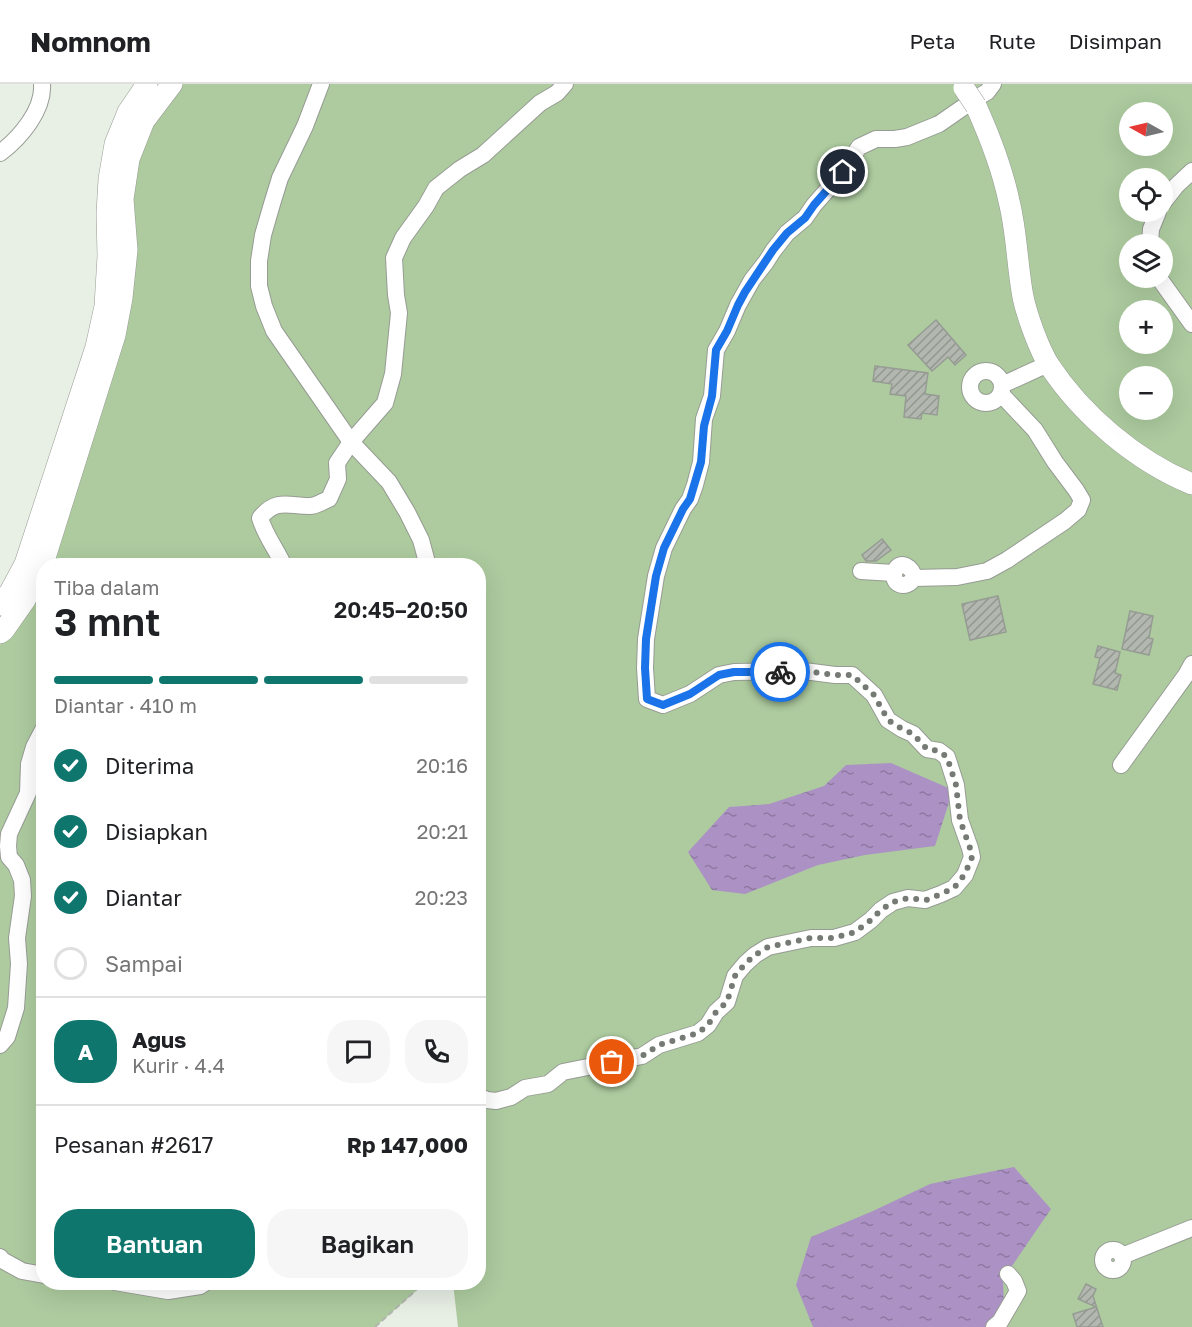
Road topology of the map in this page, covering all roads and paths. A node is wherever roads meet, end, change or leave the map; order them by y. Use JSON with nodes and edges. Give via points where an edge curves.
{"nodes":[{"id":1,"x":42,"y":84,"type":"edge"},
{"id":2,"x":147,"y":84,"type":"edge"},
{"id":3,"x":172,"y":84,"type":"edge"},
{"id":4,"x":321,"y":84,"type":"edge"},
{"id":5,"x":565,"y":84,"type":"edge"},
{"id":6,"x":993,"y":84,"type":"edge"},
{"id":7,"x":963,"y":86,"type":"edge"},
{"id":8,"x":0,"y":153,"type":"edge"},
{"id":9,"x":1192,"y":171,"type":"edge"},
{"id":10,"x":1173,"y":190,"type":"edge"},
{"id":11,"x":1166,"y":288,"type":"edge"},
{"id":12,"x":1192,"y":324,"type":"edge"},
{"id":13,"x":1048,"y":363,"type":"junction"},
{"id":14,"x":351,"y":442,"type":"junction"},
{"id":15,"x":1192,"y":483,"type":"edge"},
{"id":16,"x":45,"y":558,"type":"edge"},
{"id":17,"x":280,"y":558,"type":"edge"},
{"id":18,"x":426,"y":558,"type":"edge"},
{"id":19,"x":861,"y":571,"type":"dead end"},
{"id":20,"x":36,"y":578,"type":"edge"},
{"id":21,"x":0,"y":605,"type":"edge"},
{"id":22,"x":0,"y":633,"type":"edge"},
{"id":23,"x":1192,"y":664,"type":"edge"},
{"id":24,"x":36,"y":743,"type":"edge"},
{"id":25,"x":1121,"y":765,"type":"dead end"},
{"id":26,"x":0,"y":1045,"type":"edge"},
{"id":27,"x":486,"y":1100,"type":"edge"},
{"id":28,"x":1192,"y":1228,"type":"edge"},
{"id":29,"x":1122,"y":1256,"type":"dead end"},
{"id":30,"x":0,"y":1257,"type":"edge"},
{"id":31,"x":36,"y":1274,"type":"edge"},
{"id":32,"x":1008,"y":1274,"type":"dead end"},
{"id":33,"x":416,"y":1290,"type":"edge"},
{"id":34,"x":375,"y":1327,"type":"edge"},
{"id":35,"x":994,"y":1327,"type":"edge"}],
"edges":[{"from":1,"to":8,"type":"street","via":[[36,110],[24,132]]},
{"from":2,"to":21,"type":"main road","via":[[128,112],[109,179],[105,306],[96,347],[25,564]]},
{"from":3,"to":16,"type":"main road","via":[[144,121],[129,159],[123,199],[127,250],[115,334]]},
{"from":4,"to":14,"type":"street","via":[[272,204],[260,253],[259,286],[274,331]]},
{"from":5,"to":14,"type":"street","via":[[483,155],[436,188],[403,238],[394,258],[399,313],[393,374],[385,403]]},
{"from":6,"to":27,"type":"street","via":[[939,124],[907,137],[876,139],[859,147],[843,172],[805,218],[787,233],[752,280],[716,350],[701,462],[690,499],[664,548],[646,639],[647,699],[663,705],[690,694],[719,675],[734,672],[852,675],[874,695],[888,720],[913,734],[927,749],[947,757],[972,857],[965,874],[954,888],[926,900],[908,898],[893,902],[855,932],[768,947],[735,976],[727,1002],[698,1033],[659,1045],[642,1056],[563,1072],[548,1084],[525,1088],[496,1101]]},
{"from":7,"to":13,"type":"main road","bridge":true,"via":[[976,106],[1000,166],[1010,203],[1023,298]]},
{"from":9,"to":10,"type":"street"},
{"from":11,"to":12,"type":"street"},
{"from":13,"to":15,"type":"main road","via":[[1085,410],[1113,435],[1175,477]]},
{"from":13,"to":19,"type":"street","via":[[1002,389],[1076,490],[1082,500],[1078,510],[987,571],[957,577],[914,578],[905,586],[899,584],[894,573]]},
{"from":14,"to":17,"type":"street","via":[[337,462],[338,479],[329,499],[313,506],[282,504],[268,508],[260,518]]},
{"from":14,"to":18,"type":"street","via":[[389,482],[421,540]]},
{"from":20,"to":22,"type":"main road"},
{"from":23,"to":25,"type":"street"},
{"from":24,"to":26,"type":"street","via":[[29,764],[28,793],[9,834],[9,857],[22,880],[22,896],[16,1008],[7,1037]]},
{"from":28,"to":29,"type":"street"},
{"from":30,"to":31,"type":"street","via":[[22,1271]]},
{"from":32,"to":35,"type":"street","via":[[1018,1291]]},
{"from":33,"to":34,"type":"path"}]}
